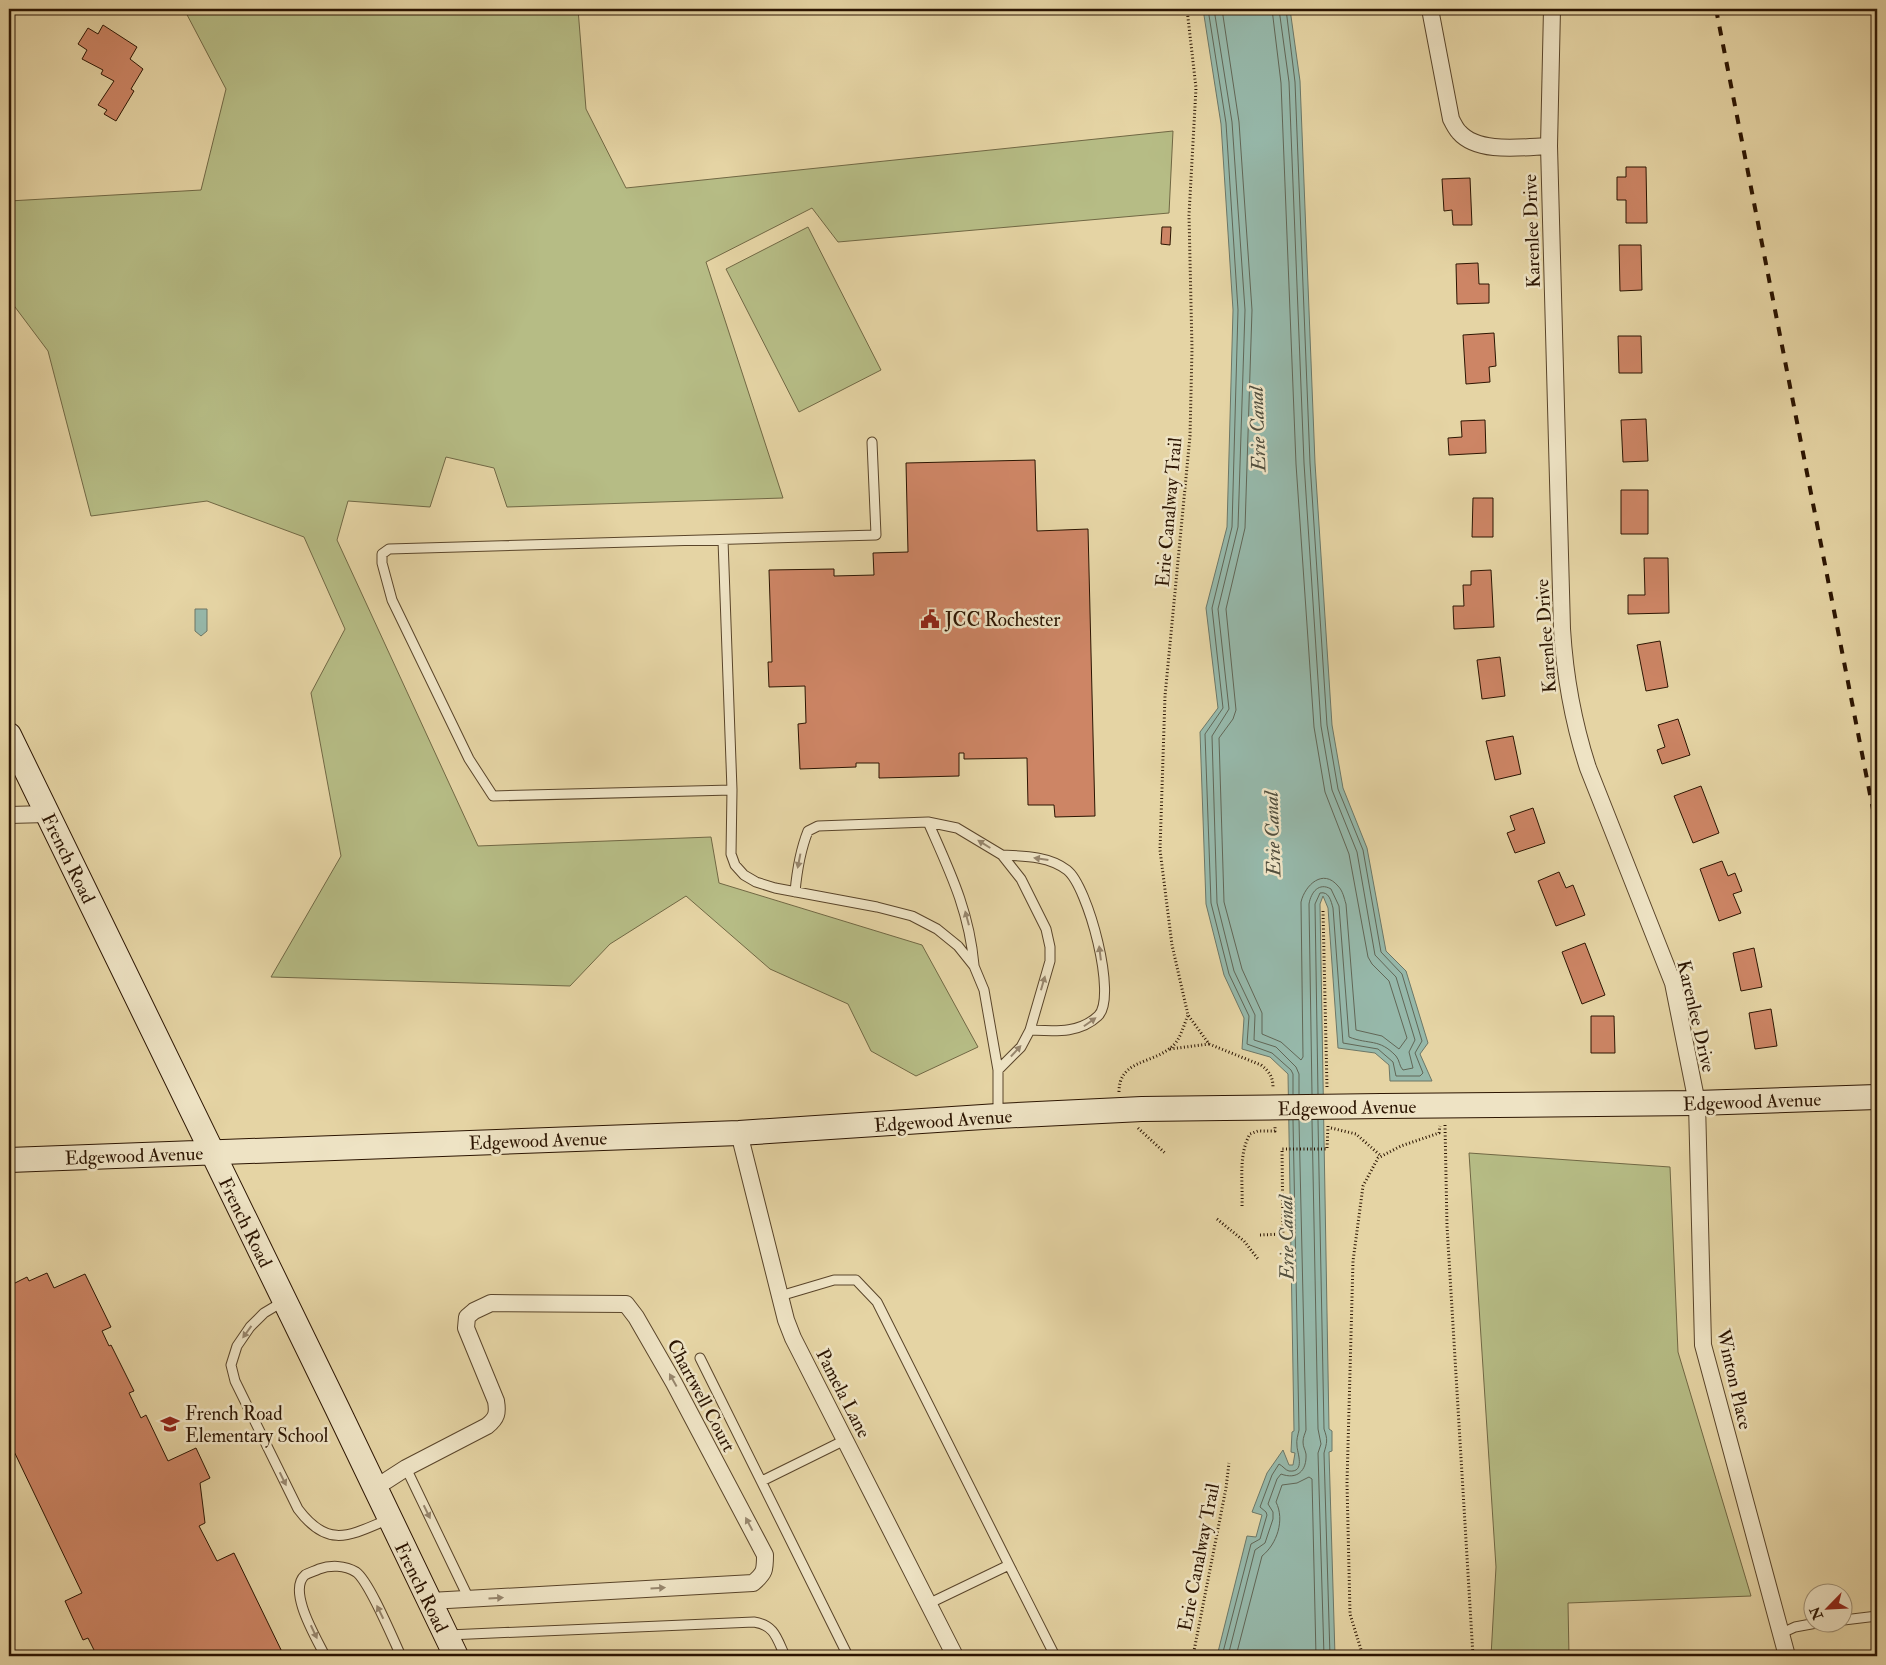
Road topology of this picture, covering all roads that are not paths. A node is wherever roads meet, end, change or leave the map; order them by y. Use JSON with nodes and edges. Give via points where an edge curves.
{"nodes":[{"id":1,"x":1430,"y":9,"type":"edge"},
{"id":2,"x":1552,"y":9,"type":"edge"},
{"id":3,"x":1549,"y":146,"type":"junction"},
{"id":4,"x":872,"y":442,"type":"dead end"},
{"id":5,"x":723,"y":540,"type":"junction"},
{"id":6,"x":9,"y":735,"type":"edge"},
{"id":7,"x":732,"y":790,"type":"junction"},
{"id":8,"x":47,"y":814,"type":"junction"},
{"id":9,"x":9,"y":815,"type":"edge"},
{"id":10,"x":928,"y":822,"type":"junction"},
{"id":11,"x":1002,"y":855,"type":"junction"},
{"id":12,"x":795,"y":892,"type":"junction"},
{"id":13,"x":974,"y":966,"type":"junction"},
{"id":14,"x":1030,"y":1030,"type":"junction"},
{"id":15,"x":998,"y":1070,"type":"junction"},
{"id":16,"x":1877,"y":1097,"type":"edge"},
{"id":17,"x":1697,"y":1103,"type":"junction"},
{"id":18,"x":998,"y":1116,"type":"junction"},
{"id":19,"x":739,"y":1133,"type":"junction"},
{"id":20,"x":212,"y":1151,"type":"junction"},
{"id":21,"x":9,"y":1160,"type":"edge"},
{"id":22,"x":780,"y":1296,"type":"junction"},
{"id":23,"x":284,"y":1301,"type":"junction"},
{"id":24,"x":700,"y":1358,"type":"dead end"},
{"id":25,"x":845,"y":1440,"type":"junction"},
{"id":26,"x":406,"y":1468,"type":"junction"},
{"id":27,"x":762,"y":1481,"type":"junction"},
{"id":28,"x":375,"y":1488,"type":"junction"},
{"id":29,"x":390,"y":1519,"type":"junction"},
{"id":30,"x":1010,"y":1565,"type":"junction"},
{"id":31,"x":469,"y":1599,"type":"junction"},
{"id":32,"x":430,"y":1601,"type":"junction"},
{"id":33,"x":928,"y":1604,"type":"junction"},
{"id":34,"x":1877,"y":1616,"type":"edge"},
{"id":35,"x":1854,"y":1619,"type":"edge"},
{"id":36,"x":1804,"y":1625,"type":"edge"},
{"id":37,"x":1782,"y":1633,"type":"junction"},
{"id":38,"x":446,"y":1635,"type":"junction"},
{"id":39,"x":325,"y":1656,"type":"edge"},
{"id":40,"x":401,"y":1656,"type":"edge"},
{"id":41,"x":456,"y":1656,"type":"edge"},
{"id":42,"x":786,"y":1656,"type":"edge"},
{"id":43,"x":848,"y":1656,"type":"edge"},
{"id":44,"x":954,"y":1656,"type":"edge"},
{"id":45,"x":1055,"y":1656,"type":"edge"},
{"id":46,"x":1788,"y":1656,"type":"edge"}],
"edges":[{"from":1,"to":3,"type":"street","name":"Karenlee Drive","via":[[1451,119],[1460,133],[1475,143],[1500,148]]},
{"from":2,"to":3,"type":"street","name":"Karenlee Drive"},
{"from":3,"to":17,"type":"street","name":"Karenlee Drive","via":[[1566,678],[1577,735],[1588,768],[1673,983]]},
{"from":4,"to":5,"type":"lane","via":[[876,535]]},
{"from":5,"to":7,"type":"lane"},
{"from":5,"to":7,"type":"lane","via":[[389,549],[382,554],[382,563],[392,600],[469,759],[493,796]]},
{"from":6,"to":8,"type":"street","name":"French Road"},
{"from":7,"to":12,"type":"lane","via":[[731,854],[735,866],[756,882]]},
{"from":8,"to":9,"type":"street"},
{"from":8,"to":20,"type":"street","name":"French Road"},
{"from":11,"to":10,"type":"lane","one_way":true,"via":[[957,828]]},
{"from":10,"to":12,"type":"lane","one_way":true,"via":[[818,826],[808,831],[798,862]]},
{"from":13,"to":10,"type":"lane","one_way":true,"via":[[968,920]]},
{"from":14,"to":11,"type":"lane","one_way":true,"via":[[1050,961],[1050,947],[1037,907],[1022,879]]},
{"from":14,"to":11,"type":"lane","one_way":true,"via":[[1060,1031],[1082,1027],[1100,1015],[1106,1001],[1099,945],[1088,905],[1075,876],[1051,860]]},
{"from":12,"to":13,"type":"lane","via":[[912,916],[937,929],[958,946]]},
{"from":13,"to":15,"type":"lane","via":[[984,990]]},
{"from":15,"to":14,"type":"lane","one_way":true,"via":[[1021,1046]]},
{"from":15,"to":18,"type":"lane"},
{"from":16,"to":17,"type":"street","name":"Edgewood Avenue"},
{"from":17,"to":18,"type":"street","name":"Edgewood Avenue","bridge":true,"via":[[1142,1109]]},
{"from":17,"to":37,"type":"street","name":"Winton Place","via":[[1703,1345]]},
{"from":18,"to":19,"type":"street","name":"Edgewood Avenue"},
{"from":19,"to":20,"type":"street","name":"Edgewood Avenue"},
{"from":19,"to":22,"type":"street","name":"Pamela Lane"},
{"from":20,"to":21,"type":"street","name":"Edgewood Avenue"},
{"from":20,"to":23,"type":"street","name":"French Road"},
{"from":22,"to":25,"type":"street","name":"Pamela Lane","via":[[793,1338]]},
{"from":22,"to":30,"type":"lane","via":[[834,1280],[856,1280],[877,1302]]},
{"from":23,"to":28,"type":"street","name":"French Road"},
{"from":23,"to":29,"type":"lane","one_way":true,"via":[[264,1313],[237,1346],[231,1365],[235,1381],[298,1509],[307,1521],[324,1534],[346,1535]]},
{"from":24,"to":27,"type":"lane"},
{"from":25,"to":27,"type":"lane"},
{"from":25,"to":33,"type":"street","name":"Pamela Lane"},
{"from":26,"to":28,"type":"street","name":"Chartwell Court"},
{"from":26,"to":31,"type":"lane","one_way":true},
{"from":31,"to":26,"type":"street","name":"Chartwell Court","one_way":true,"via":[[752,1583],[765,1569],[765,1555],[674,1383],[626,1304],[491,1303],[474,1310],[467,1318],[466,1328],[496,1401],[495,1420]]},
{"from":27,"to":43,"type":"lane"},
{"from":28,"to":29,"type":"street","name":"French Road"},
{"from":29,"to":32,"type":"street","name":"French Road"},
{"from":30,"to":33,"type":"lane"},
{"from":30,"to":45,"type":"lane"},
{"from":31,"to":32,"type":"street","name":"Chartwell Court"},
{"from":32,"to":38,"type":"street","name":"French Road"},
{"from":33,"to":44,"type":"street","name":"Pamela Lane"},
{"from":34,"to":35,"type":"lane"},
{"from":36,"to":37,"type":"lane"},
{"from":37,"to":46,"type":"street","name":"Winton Place"},
{"from":38,"to":41,"type":"street","name":"French Road"},
{"from":38,"to":42,"type":"lane","via":[[754,1622],[764,1623],[772,1629]]},
{"from":40,"to":39,"type":"lane","one_way":true,"via":[[366,1584],[356,1572],[338,1566],[305,1575],[298,1586],[299,1601]]}]}
